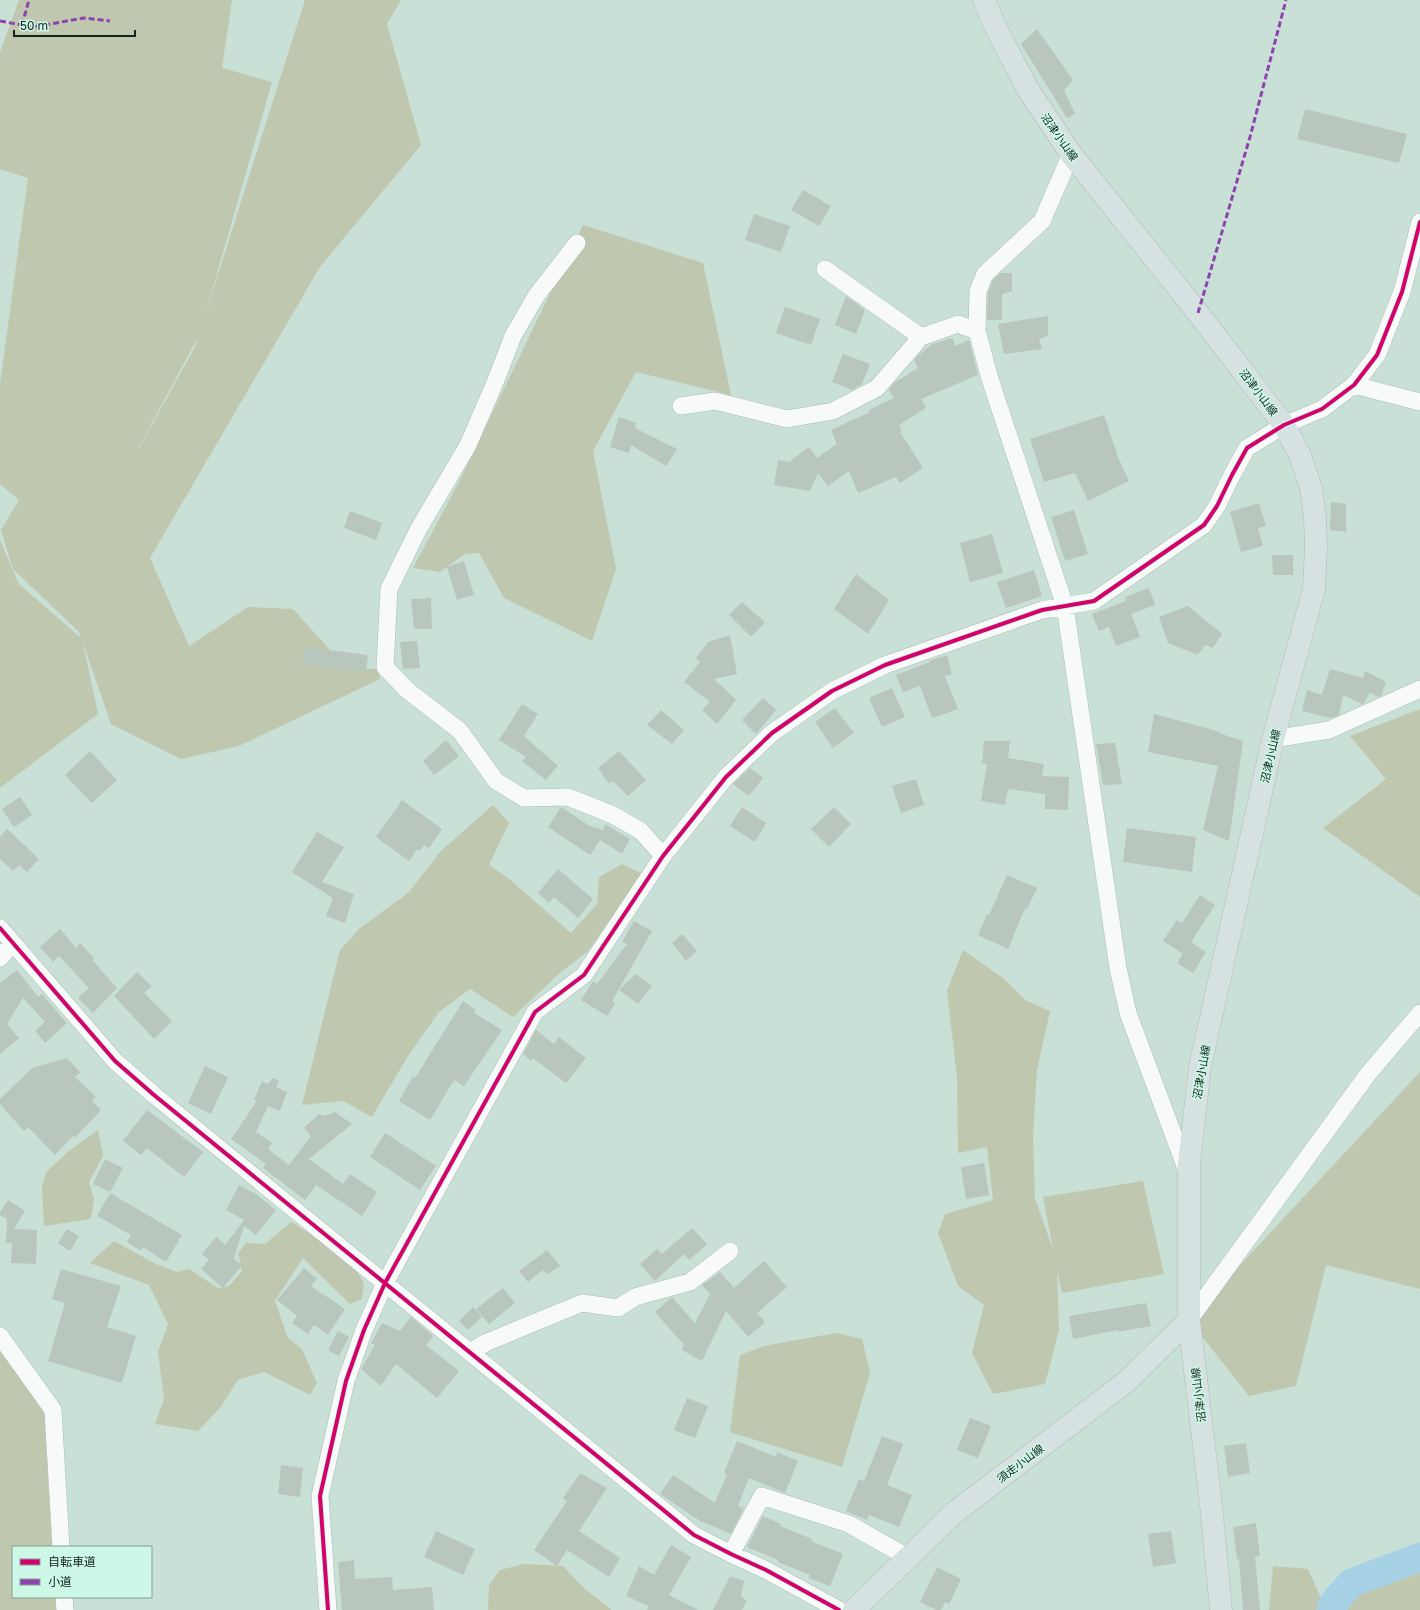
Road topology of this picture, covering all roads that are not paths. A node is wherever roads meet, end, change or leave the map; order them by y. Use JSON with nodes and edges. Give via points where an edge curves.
{"nodes":[{"id":1,"x":984,"y":0,"type":"edge"},
{"id":2,"x":1071,"y":154,"type":"junction"},
{"id":3,"x":1420,"y":222,"type":"edge"},
{"id":4,"x":577,"y":243,"type":"dead end"},
{"id":5,"x":825,"y":269,"type":"dead end"},
{"id":6,"x":977,"y":331,"type":"junction"},
{"id":7,"x":921,"y":337,"type":"junction"},
{"id":8,"x":1354,"y":385,"type":"junction"},
{"id":9,"x":1420,"y":402,"type":"edge"},
{"id":10,"x":681,"y":406,"type":"dead end"},
{"id":11,"x":1284,"y":425,"type":"junction"},
{"id":12,"x":1065,"y":606,"type":"junction"},
{"id":13,"x":1420,"y":689,"type":"edge"},
{"id":14,"x":1274,"y":739,"type":"junction"},
{"id":15,"x":663,"y":856,"type":"junction"},
{"id":16,"x":0,"y":928,"type":"edge"},
{"id":17,"x":13,"y":943,"type":"junction"},
{"id":18,"x":0,"y":958,"type":"edge"},
{"id":19,"x":1420,"y":1013,"type":"edge"},
{"id":20,"x":1189,"y":1175,"type":"junction"},
{"id":21,"x":730,"y":1251,"type":"dead end"},
{"id":22,"x":385,"y":1283,"type":"junction"},
{"id":23,"x":1189,"y":1320,"type":"junction"},
{"id":24,"x":0,"y":1336,"type":"edge"},
{"id":25,"x":471,"y":1352,"type":"junction"},
{"id":26,"x":61,"y":1546,"type":"edge"},
{"id":27,"x":731,"y":1554,"type":"junction"},
{"id":28,"x":907,"y":1558,"type":"junction"},
{"id":29,"x":64,"y":1598,"type":"edge"},
{"id":30,"x":65,"y":1610,"type":"edge"},
{"id":31,"x":328,"y":1610,"type":"edge"},
{"id":32,"x":839,"y":1610,"type":"edge"},
{"id":33,"x":854,"y":1610,"type":"edge"},
{"id":34,"x":1222,"y":1610,"type":"edge"}],
"edges":[{"from":1,"to":2,"type":"main road","name":"沼津小山線","via":[[1027,88]]},
{"from":2,"to":6,"type":"street","via":[[1042,221],[985,274],[978,291]]},
{"from":2,"to":11,"type":"main road","name":"沼津小山線"},
{"from":3,"to":8,"type":"street","via":[[1402,292],[1377,355]]},
{"from":4,"to":15,"type":"street","via":[[536,296],[513,336],[468,445],[418,530],[389,589],[385,667],[407,690],[460,731],[496,781],[524,798],[568,797],[613,815],[641,831]]},
{"from":5,"to":7,"type":"street"},
{"from":6,"to":7,"type":"street","via":[[958,324]]},
{"from":6,"to":12,"type":"street","via":[[990,380]]},
{"from":7,"to":10,"type":"street","via":[[877,388],[833,411],[787,419],[715,401]]},
{"from":8,"to":9,"type":"street"},
{"from":8,"to":11,"type":"street","via":[[1322,410]]},
{"from":11,"to":12,"type":"street","via":[[1247,448],[1217,506],[1204,525],[1094,601]]},
{"from":11,"to":14,"type":"main road","name":"沼津小山線","via":[[1300,455],[1311,488],[1316,547],[1314,589]]},
{"from":12,"to":15,"type":"street","via":[[1042,610],[885,665],[832,691],[772,733],[732,772]]},
{"from":12,"to":20,"type":"street","via":[[1118,968],[1128,1013]]},
{"from":13,"to":14,"type":"street","via":[[1329,730]]},
{"from":14,"to":20,"type":"main road","name":"沼津小山線","via":[[1200,1067]]},
{"from":15,"to":22,"type":"street","via":[[584,975],[535,1012]]},
{"from":16,"to":17,"type":"street"},
{"from":17,"to":18,"type":"street"},
{"from":17,"to":22,"type":"street","via":[[115,1061]]},
{"from":19,"to":23,"type":"street","via":[[1368,1074]]},
{"from":20,"to":23,"type":"main road","name":"沼津小山線"},
{"from":21,"to":25,"type":"street","via":[[690,1282],[635,1297],[618,1308],[582,1303],[485,1343]]},
{"from":22,"to":25,"type":"street"},
{"from":22,"to":31,"type":"street","via":[[364,1330],[346,1381],[320,1496]]},
{"from":23,"to":28,"type":"main road","name":"須走小山線","via":[[1126,1382],[954,1513]]},
{"from":23,"to":34,"type":"main road","name":"沼津小山線"},
{"from":24,"to":26,"type":"street","via":[[53,1410]]},
{"from":25,"to":27,"type":"street","via":[[694,1535]]},
{"from":27,"to":28,"type":"street","via":[[762,1496],[849,1524]]},
{"from":27,"to":32,"type":"street"},
{"from":28,"to":33,"type":"main road","name":"須走小山線"},
{"from":29,"to":30,"type":"street"}]}
